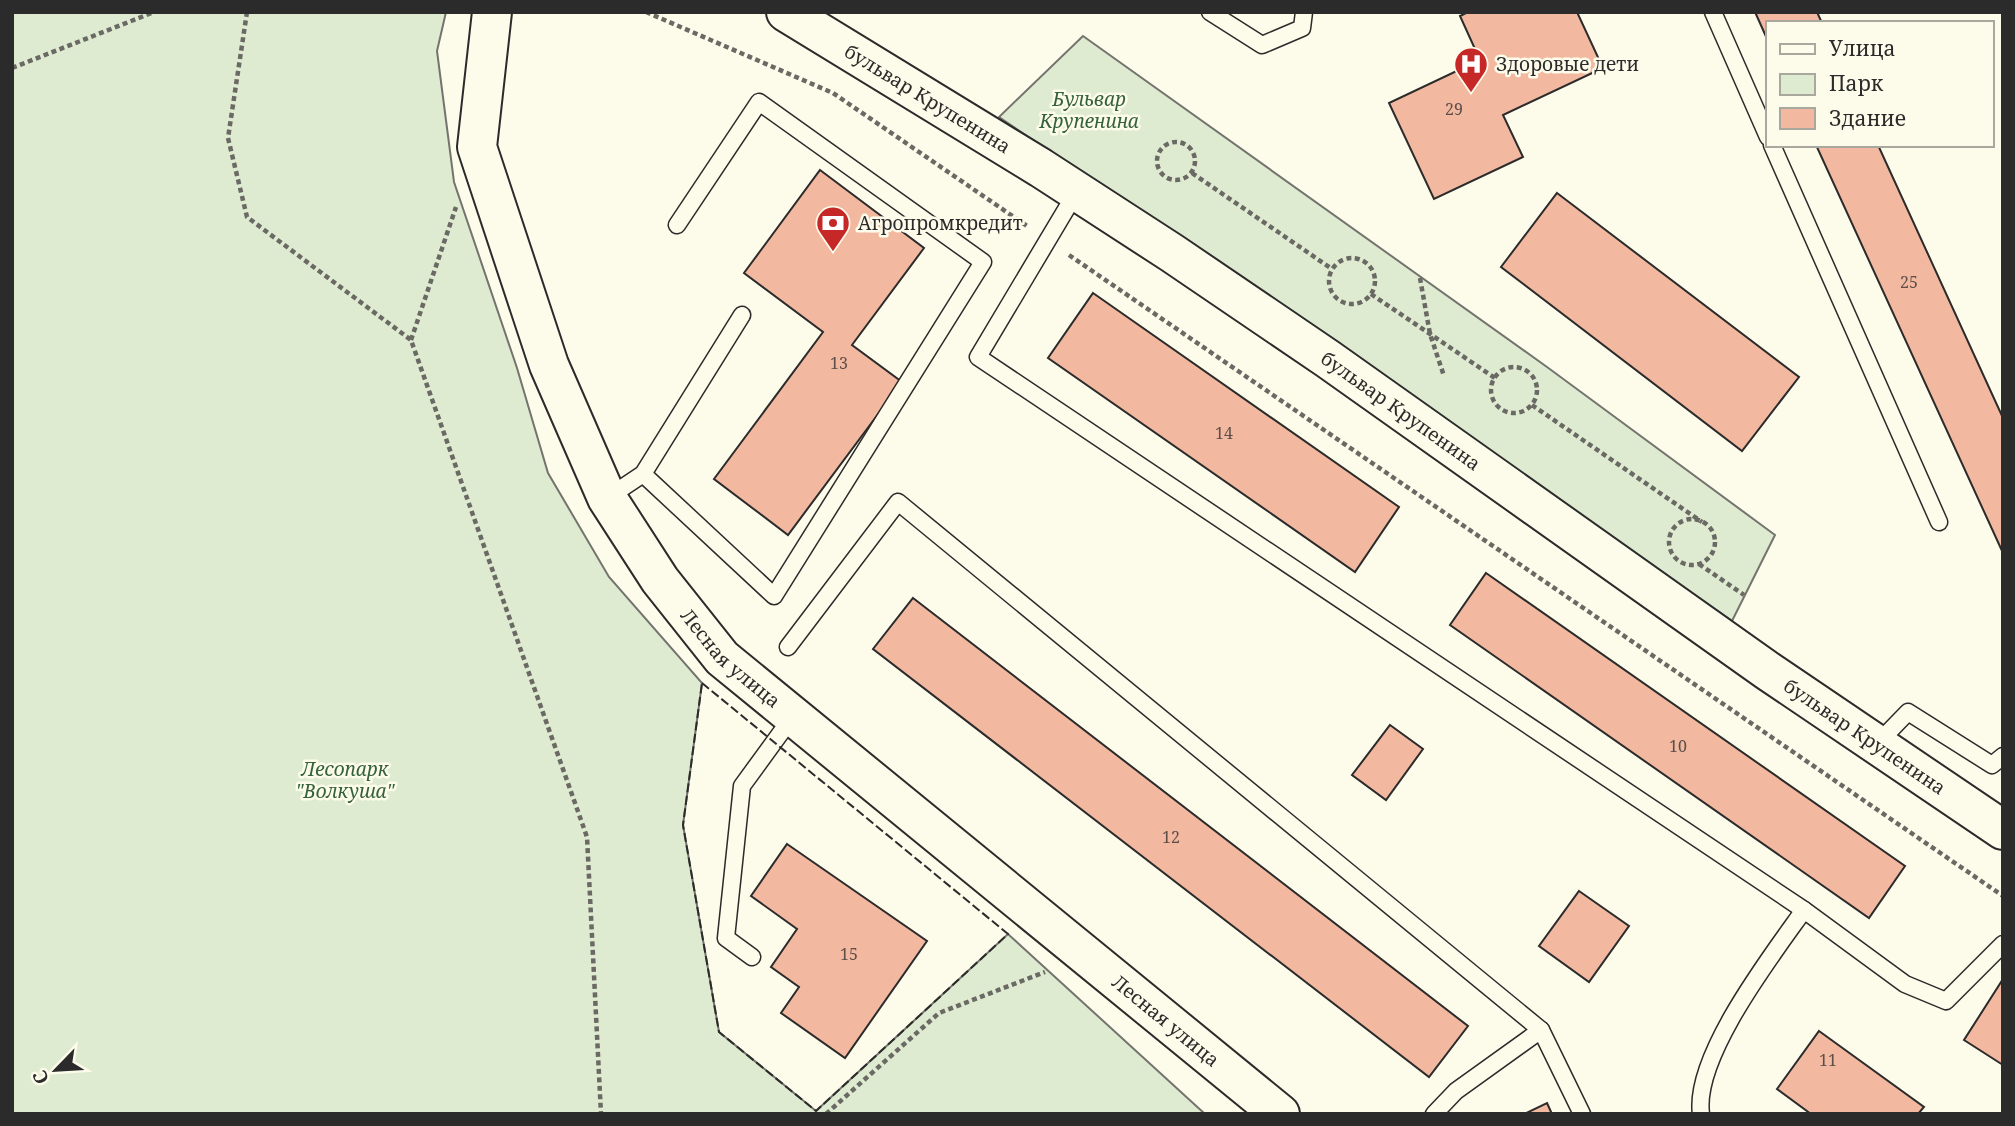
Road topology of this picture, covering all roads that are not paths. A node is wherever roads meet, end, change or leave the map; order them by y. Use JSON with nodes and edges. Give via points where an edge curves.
{"nodes":[{"id":1,"x":492,"y":12,"type":"edge"},
{"id":2,"x":786,"y":12,"type":"edge"},
{"id":3,"x":1210,"y":12,"type":"edge"},
{"id":4,"x":1304,"y":12,"type":"edge"},
{"id":5,"x":1713,"y":12,"type":"edge"},
{"id":6,"x":1766,"y":132,"type":"edge"},
{"id":7,"x":1773,"y":147,"type":"edge"},
{"id":8,"x":1077,"y":191,"type":"junction"},
{"id":9,"x":677,"y":225,"type":"dead end"},
{"id":10,"x":741,"y":315,"type":"dead end"},
{"id":11,"x":643,"y":474,"type":"junction"},
{"id":12,"x":607,"y":498,"type":"junction"},
{"id":13,"x":1939,"y":522,"type":"dead end"},
{"id":14,"x":788,"y":647,"type":"dead end"},
{"id":15,"x":793,"y":716,"type":"junction"},
{"id":16,"x":1876,"y":745,"type":"junction"},
{"id":17,"x":2003,"y":757,"type":"edge"},
{"id":18,"x":2003,"y":830,"type":"edge"},
{"id":19,"x":1804,"y":910,"type":"junction"},
{"id":20,"x":2003,"y":944,"type":"edge"},
{"id":21,"x":752,"y":957,"type":"dead end"},
{"id":22,"x":1541,"y":1030,"type":"junction"},
{"id":23,"x":1280,"y":1114,"type":"edge"},
{"id":24,"x":1434,"y":1114,"type":"edge"},
{"id":25,"x":1582,"y":1114,"type":"edge"},
{"id":26,"x":1701,"y":1114,"type":"edge"}],
"edges":[{"from":1,"to":12,"type":"street","name":"Лесная улица","via":[[477,147],[549,365]]},
{"from":2,"to":8,"type":"street","name":"бульвар Крупенина"},
{"from":3,"to":4,"type":"lane","via":[[1262,46],[1302,28]]},
{"from":5,"to":6,"type":"lane"},
{"from":7,"to":13,"type":"lane"},
{"from":8,"to":16,"type":"street","name":"бульвар Крупенина","via":[[1328,359]]},
{"from":8,"to":19,"type":"lane","via":[[978,357]]},
{"from":9,"to":11,"type":"lane","via":[[759,102],[983,262],[774,596]]},
{"from":10,"to":11,"type":"lane"},
{"from":11,"to":12,"type":"lane"},
{"from":12,"to":15,"type":"street","name":"Лесная улица","via":[[660,580],[722,658]]},
{"from":14,"to":22,"type":"lane","via":[[898,502]]},
{"from":15,"to":21,"type":"lane","via":[[742,786],[726,938]]},
{"from":15,"to":23,"type":"street","name":"Лесная улица"},
{"from":16,"to":17,"type":"lane","via":[[1908,712],[1992,765]]},
{"from":16,"to":18,"type":"street","name":"бульвар Крупенина"},
{"from":19,"to":20,"type":"lane","via":[[1905,984],[1946,1001]]},
{"from":19,"to":26,"type":"lane","via":[[1750,985],[1715,1051]]},
{"from":22,"to":24,"type":"lane","via":[[1456,1091]]},
{"from":22,"to":25,"type":"lane"}]}
